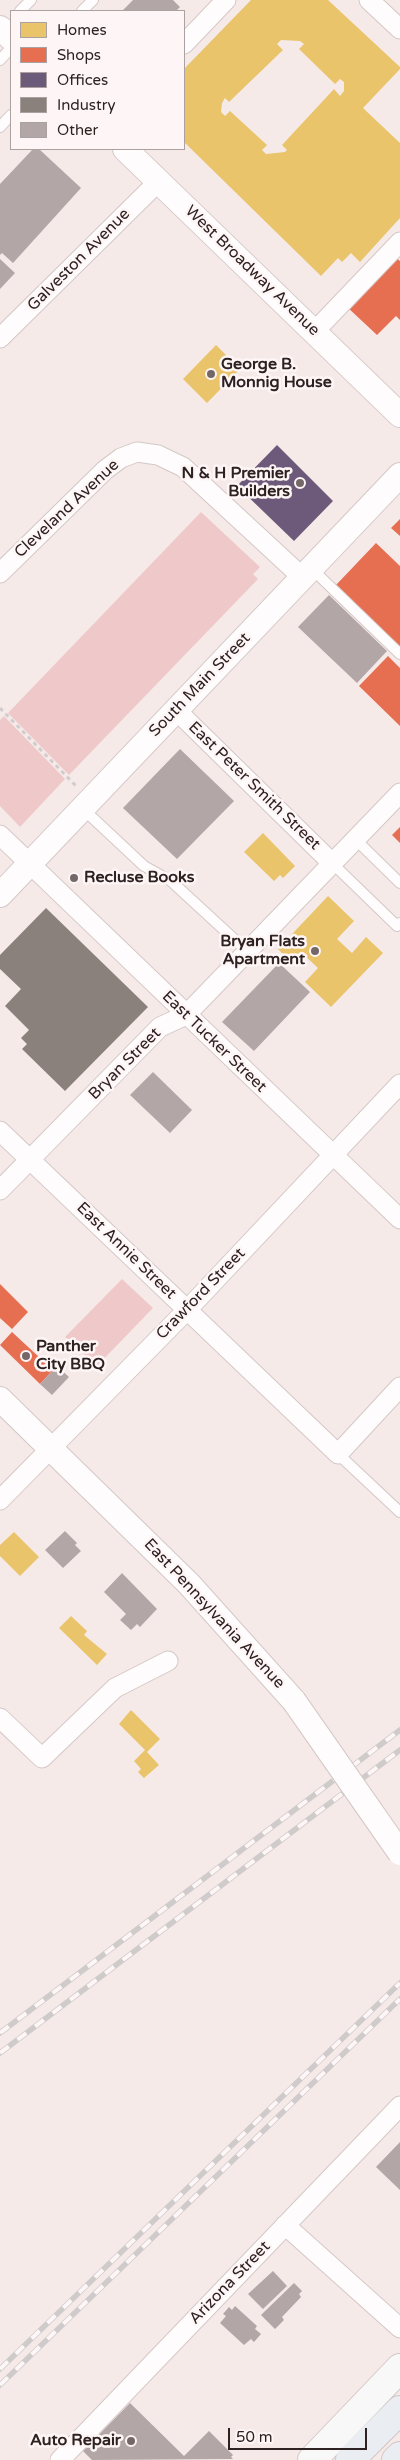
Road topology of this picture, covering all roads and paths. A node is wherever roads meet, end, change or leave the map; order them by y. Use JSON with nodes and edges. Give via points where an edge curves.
{"nodes":[{"id":1,"x":31,"y":0,"type":"edge"},
{"id":2,"x":92,"y":0,"type":"edge"},
{"id":3,"x":226,"y":0,"type":"edge"},
{"id":4,"x":369,"y":0,"type":"edge"},
{"id":5,"x":21,"y":10,"type":"edge"},
{"id":6,"x":83,"y":10,"type":"edge"},
{"id":7,"x":400,"y":30,"type":"edge"},
{"id":8,"x":7,"y":33,"type":"edge"},
{"id":9,"x":185,"y":43,"type":"edge"},
{"id":10,"x":0,"y":60,"type":"edge"},
{"id":11,"x":10,"y":116,"type":"edge"},
{"id":12,"x":0,"y":127,"type":"edge"},
{"id":13,"x":126,"y":150,"type":"edge"},
{"id":14,"x":159,"y":181,"type":"junction"},
{"id":15,"x":400,"y":242,"type":"edge"},
{"id":16,"x":314,"y":332,"type":"junction"},
{"id":17,"x":0,"y":338,"type":"edge"},
{"id":18,"x":400,"y":415,"type":"edge"},
{"id":19,"x":400,"y":475,"type":"edge"},
{"id":20,"x":307,"y":572,"type":"junction"},
{"id":21,"x":0,"y":573,"type":"edge"},
{"id":22,"x":400,"y":654,"type":"edge"},
{"id":23,"x":0,"y":708,"type":"edge"},
{"id":24,"x":176,"y":710,"type":"junction"},
{"id":25,"x":400,"y":793,"type":"edge"},
{"id":26,"x":86,"y":804,"type":"junction"},
{"id":27,"x":0,"y":834,"type":"edge"},
{"id":28,"x":355,"y":839,"type":"junction"},
{"id":29,"x":332,"y":863,"type":"junction"},
{"id":30,"x":29,"y":864,"type":"junction"},
{"id":31,"x":400,"y":883,"type":"edge"},
{"id":32,"x":0,"y":895,"type":"edge"},
{"id":33,"x":400,"y":923,"type":"edge"},
{"id":34,"x":247,"y":951,"type":"junction"},
{"id":35,"x":186,"y":1015,"type":"junction"},
{"id":36,"x":400,"y":1084,"type":"edge"},
{"id":37,"x":0,"y":1131,"type":"edge"},
{"id":38,"x":333,"y":1154,"type":"junction"},
{"id":39,"x":30,"y":1159,"type":"junction"},
{"id":40,"x":0,"y":1190,"type":"edge"},
{"id":41,"x":400,"y":1219,"type":"edge"},
{"id":42,"x":188,"y":1310,"type":"junction"},
{"id":43,"x":400,"y":1386,"type":"edge"},
{"id":44,"x":0,"y":1399,"type":"edge"},
{"id":45,"x":51,"y":1448,"type":"junction"},
{"id":46,"x":338,"y":1454,"type":"junction"},
{"id":47,"x":0,"y":1500,"type":"edge"},
{"id":48,"x":400,"y":1512,"type":"edge"},
{"id":49,"x":168,"y":1661,"type":"dead end"},
{"id":50,"x":0,"y":1718,"type":"edge"},
{"id":51,"x":400,"y":1853,"type":"edge"},
{"id":52,"x":400,"y":2106,"type":"edge"},
{"id":53,"x":286,"y":2225,"type":"junction"},
{"id":54,"x":400,"y":2328,"type":"edge"},
{"id":55,"x":400,"y":2368,"type":"edge"},
{"id":56,"x":400,"y":2410,"type":"edge"},
{"id":57,"x":400,"y":2456,"type":"edge"},
{"id":58,"x":60,"y":2460,"type":"edge"},
{"id":59,"x":312,"y":2460,"type":"edge"},
{"id":60,"x":350,"y":2460,"type":"edge"},
{"id":61,"x":396,"y":2460,"type":"edge"}],
"edges":[{"from":1,"to":5,"type":"lane"},
{"from":2,"to":6,"type":"lane"},
{"from":3,"to":9,"type":"street"},
{"from":4,"to":7,"type":"street"},
{"from":8,"to":10,"type":"lane"},
{"from":11,"to":12,"type":"lane"},
{"from":13,"to":14,"type":"street","name":"West Broadway Avenue"},
{"from":14,"to":16,"type":"street","name":"West Broadway Avenue"},
{"from":14,"to":17,"type":"street","name":"Galveston Avenue"},
{"from":15,"to":16,"type":"street"},
{"from":16,"to":18,"type":"street","name":"West Broadway Avenue"},
{"from":19,"to":20,"type":"street","name":"South Main Street"},
{"from":20,"to":21,"type":"street","name":"Cleveland Avenue","via":[[183,467],[158,455],[137,452],[121,458],[105,470]]},
{"from":20,"to":22,"type":"lane"},
{"from":20,"to":24,"type":"street","name":"South Main Street"},
{"from":23,"to":26,"type":"path"},
{"from":24,"to":26,"type":"street","name":"South Main Street"},
{"from":24,"to":29,"type":"street","name":"East Peter Smith Street"},
{"from":25,"to":28,"type":"street","name":"Bryan Street"},
{"from":26,"to":30,"type":"street","name":"South Main Street"},
{"from":26,"to":34,"type":"lane","via":[[144,866],[171,881]]},
{"from":27,"to":30,"type":"street","name":"East Tucker Street"},
{"from":28,"to":29,"type":"street","name":"Bryan Street"},
{"from":28,"to":31,"type":"lane"},
{"from":29,"to":33,"type":"lane","via":[[396,926]]},
{"from":29,"to":34,"type":"street","name":"Bryan Street"},
{"from":30,"to":32,"type":"street","name":"South Main Street"},
{"from":30,"to":35,"type":"street","name":"East Tucker Street"},
{"from":34,"to":35,"type":"street","name":"Bryan Street"},
{"from":35,"to":38,"type":"street","name":"East Tucker Street"},
{"from":35,"to":39,"type":"street","name":"Bryan Street","via":[[160,1027]]},
{"from":36,"to":38,"type":"street","name":"Crawford Street"},
{"from":37,"to":39,"type":"street","name":"East Annie Street"},
{"from":38,"to":41,"type":"street","name":"East Tucker Street"},
{"from":38,"to":42,"type":"street","name":"Crawford Street"},
{"from":39,"to":40,"type":"street","name":"Bryan Street"},
{"from":39,"to":42,"type":"street","name":"East Annie Street"},
{"from":42,"to":45,"type":"street","name":"Crawford Street"},
{"from":42,"to":46,"type":"street","name":"East Annie Street"},
{"from":43,"to":46,"type":"street"},
{"from":44,"to":45,"type":"street","name":"East Pennsylvania Avenue"},
{"from":45,"to":47,"type":"street","name":"Crawford Street"},
{"from":45,"to":51,"type":"street","name":"East Pennsylvania Avenue","bridge":true,"via":[[189,1584],[294,1701]]},
{"from":46,"to":48,"type":"lane"},
{"from":49,"to":50,"type":"street","via":[[115,1688],[42,1758]]},
{"from":52,"to":53,"type":"street","name":"Arizona Street"},
{"from":53,"to":54,"type":"street"},
{"from":53,"to":58,"type":"street","name":"Arizona Street"},
{"from":55,"to":59,"type":"main road"},
{"from":56,"to":60,"type":"highway"},
{"from":57,"to":61,"type":"highway"}]}
